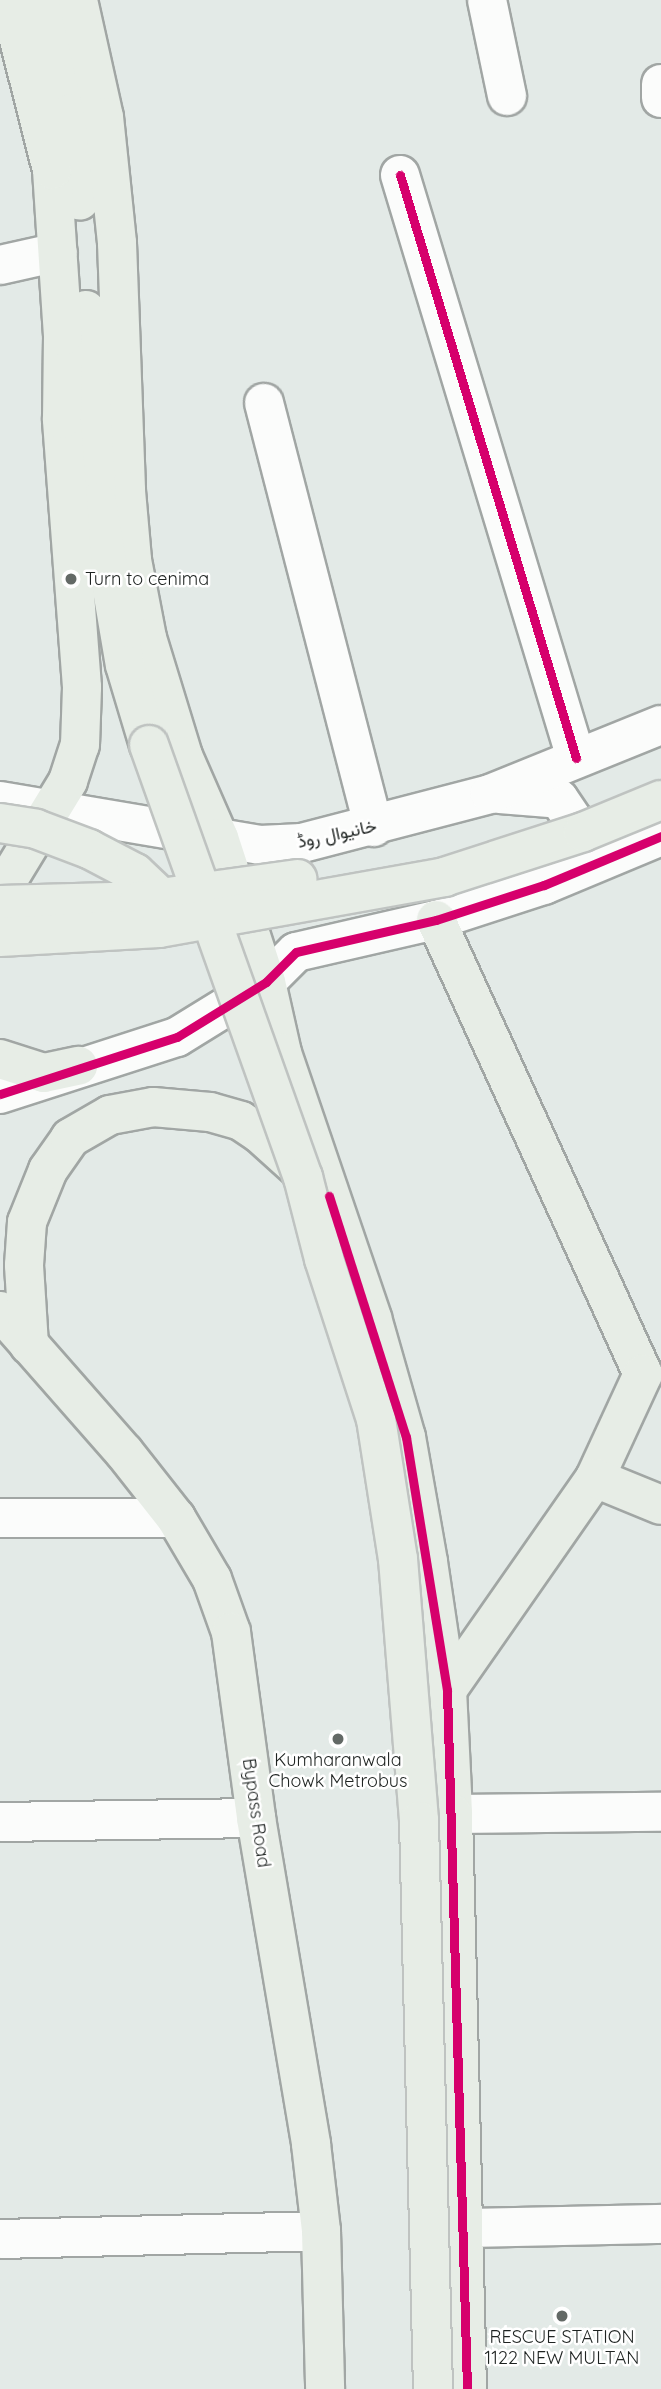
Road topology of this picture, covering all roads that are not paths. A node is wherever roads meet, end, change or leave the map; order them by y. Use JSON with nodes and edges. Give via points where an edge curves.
{"nodes":[{"id":1,"x":44,"y":0,"type":"edge"},
{"id":2,"x":78,"y":0,"type":"edge"},
{"id":3,"x":487,"y":0,"type":"edge"},
{"id":4,"x":8,"y":22,"type":"edge"},
{"id":5,"x":661,"y":84,"type":"edge"},
{"id":6,"x":507,"y":96,"type":"dead end"},
{"id":7,"x":661,"y":98,"type":"edge"},
{"id":8,"x":400,"y":175,"type":"dead end"},
{"id":9,"x":58,"y":251,"type":"junction"},
{"id":10,"x":0,"y":265,"type":"edge"},
{"id":11,"x":264,"y":403,"type":"dead end"},
{"id":12,"x":661,"y":725,"type":"edge"},
{"id":13,"x":576,"y":758,"type":"junction"},
{"id":14,"x":661,"y":775,"type":"edge"},
{"id":15,"x":490,"y":794,"type":"junction"},
{"id":16,"x":661,"y":800,"type":"edge"},
{"id":17,"x":0,"y":801,"type":"edge"},
{"id":18,"x":48,"y":810,"type":"junction"},
{"id":19,"x":0,"y":823,"type":"edge"},
{"id":20,"x":374,"y":827,"type":"junction"},
{"id":21,"x":661,"y":836,"type":"edge"},
{"id":22,"x":219,"y":838,"type":"junction"},
{"id":23,"x":0,"y":892,"type":"edge"},
{"id":24,"x":517,"y":894,"type":"junction"},
{"id":25,"x":0,"y":905,"type":"edge"},
{"id":26,"x":436,"y":920,"type":"junction"},
{"id":27,"x":0,"y":937,"type":"edge"},
{"id":28,"x":266,"y":982,"type":"junction"},
{"id":29,"x":256,"y":1037,"type":"junction"},
{"id":30,"x":0,"y":1059,"type":"edge"},
{"id":31,"x":78,"y":1066,"type":"junction"},
{"id":32,"x":0,"y":1094,"type":"edge"},
{"id":33,"x":329,"y":1196,"type":"junction"},
{"id":34,"x":0,"y":1311,"type":"edge"},
{"id":35,"x":29,"y":1345,"type":"junction"},
{"id":36,"x":652,"y":1378,"type":"edge"},
{"id":37,"x":595,"y":1478,"type":"junction"},
{"id":38,"x":661,"y":1505,"type":"edge"},
{"id":39,"x":0,"y":1518,"type":"edge"},
{"id":40,"x":176,"y":1518,"type":"junction"},
{"id":41,"x":447,"y":1690,"type":"junction"},
{"id":42,"x":661,"y":1812,"type":"edge"},
{"id":43,"x":453,"y":1814,"type":"junction"},
{"id":44,"x":256,"y":1818,"type":"junction"},
{"id":45,"x":0,"y":1822,"type":"edge"},
{"id":46,"x":661,"y":2224,"type":"edge"},
{"id":47,"x":464,"y":2228,"type":"junction"},
{"id":48,"x":321,"y":2231,"type":"junction"},
{"id":49,"x":0,"y":2239,"type":"edge"},
{"id":50,"x":326,"y":2389,"type":"edge"},
{"id":51,"x":433,"y":2389,"type":"edge"},
{"id":52,"x":467,"y":2389,"type":"edge"}],
"edges":[{"from":1,"to":29,"type":"main road","bridge":true,"via":[[71,113],[97,502],[125,665],[184,847]]},
{"from":2,"to":22,"type":"main road","via":[[104,117],[117,243],[132,560],[147,638],[172,724]]},
{"from":3,"to":6,"type":"street"},
{"from":4,"to":9,"type":"main road","via":[[52,170]]},
{"from":5,"to":7,"type":"street"},
{"from":8,"to":13,"type":"street"},
{"from":9,"to":10,"type":"street"},
{"from":9,"to":18,"type":"main road","via":[[62,419],[82,687],[80,745],[68,781]]},
{"from":11,"to":20,"type":"street"},
{"from":12,"to":13,"type":"street","name":"خانیوال روڈ"},
{"from":13,"to":15,"type":"street","name":"خانیوال روڈ"},
{"from":14,"to":25,"type":"main road","name":"خانیوال روڈ","bridge":true,"via":[[464,846],[378,867],[139,901]]},
{"from":15,"to":20,"type":"street","name":"خانیوال روڈ"},
{"from":15,"to":24,"type":"street","via":[[540,794],[559,799],[574,821],[573,848],[558,870]]},
{"from":16,"to":27,"type":"main road","bridge":true,"via":[[583,832],[444,877],[159,929]]},
{"from":17,"to":18,"type":"street","name":"خانیوال روڈ"},
{"from":18,"to":22,"type":"street","name":"خانیوال روڈ"},
{"from":18,"to":23,"type":"main road"},
{"from":19,"to":29,"type":"main road","bridge":true,"via":[[36,829],[135,873],[180,915]]},
{"from":20,"to":22,"type":"street","name":"خانیوال روڈ","via":[[302,843],[260,845]]},
{"from":21,"to":24,"type":"street"},
{"from":22,"to":28,"type":"main road"},
{"from":24,"to":26,"type":"street"},
{"from":26,"to":28,"type":"street","via":[[296,952]]},
{"from":26,"to":36,"type":"main road"},
{"from":28,"to":31,"type":"street","via":[[177,1037]]},
{"from":28,"to":33,"type":"main road","via":[[282,1053]]},
{"from":29,"to":51,"type":"main road","bridge":true,"via":[[376,1419],[398,1559],[419,1821]]},
{"from":30,"to":31,"type":"main road","via":[[44,1073]]},
{"from":31,"to":32,"type":"street"},
{"from":33,"to":35,"type":"main road","via":[[241,1121],[210,1112],[153,1107],[110,1115],[70,1138],[48,1170],[27,1222],[24,1265]]},
{"from":33,"to":41,"type":"main road","via":[[372,1318],[405,1437]]},
{"from":34,"to":35,"type":"main road","name":"Bypass Road"},
{"from":35,"to":40,"type":"main road","name":"Bypass Road","via":[[124,1451]]},
{"from":36,"to":37,"type":"main road"},
{"from":37,"to":38,"type":"main road"},
{"from":37,"to":41,"type":"main road"},
{"from":39,"to":40,"type":"street"},
{"from":40,"to":44,"type":"main road","name":"Bypass Road","via":[[212,1579],[231,1632]]},
{"from":41,"to":43,"type":"main road"},
{"from":42,"to":43,"type":"street"},
{"from":43,"to":47,"type":"main road"},
{"from":44,"to":45,"type":"street"},
{"from":44,"to":48,"type":"main road","name":"Bypass Road"},
{"from":46,"to":47,"type":"street"},
{"from":47,"to":52,"type":"main road"},
{"from":48,"to":49,"type":"street"},
{"from":48,"to":50,"type":"main road","name":"Bypass Road"}]}
